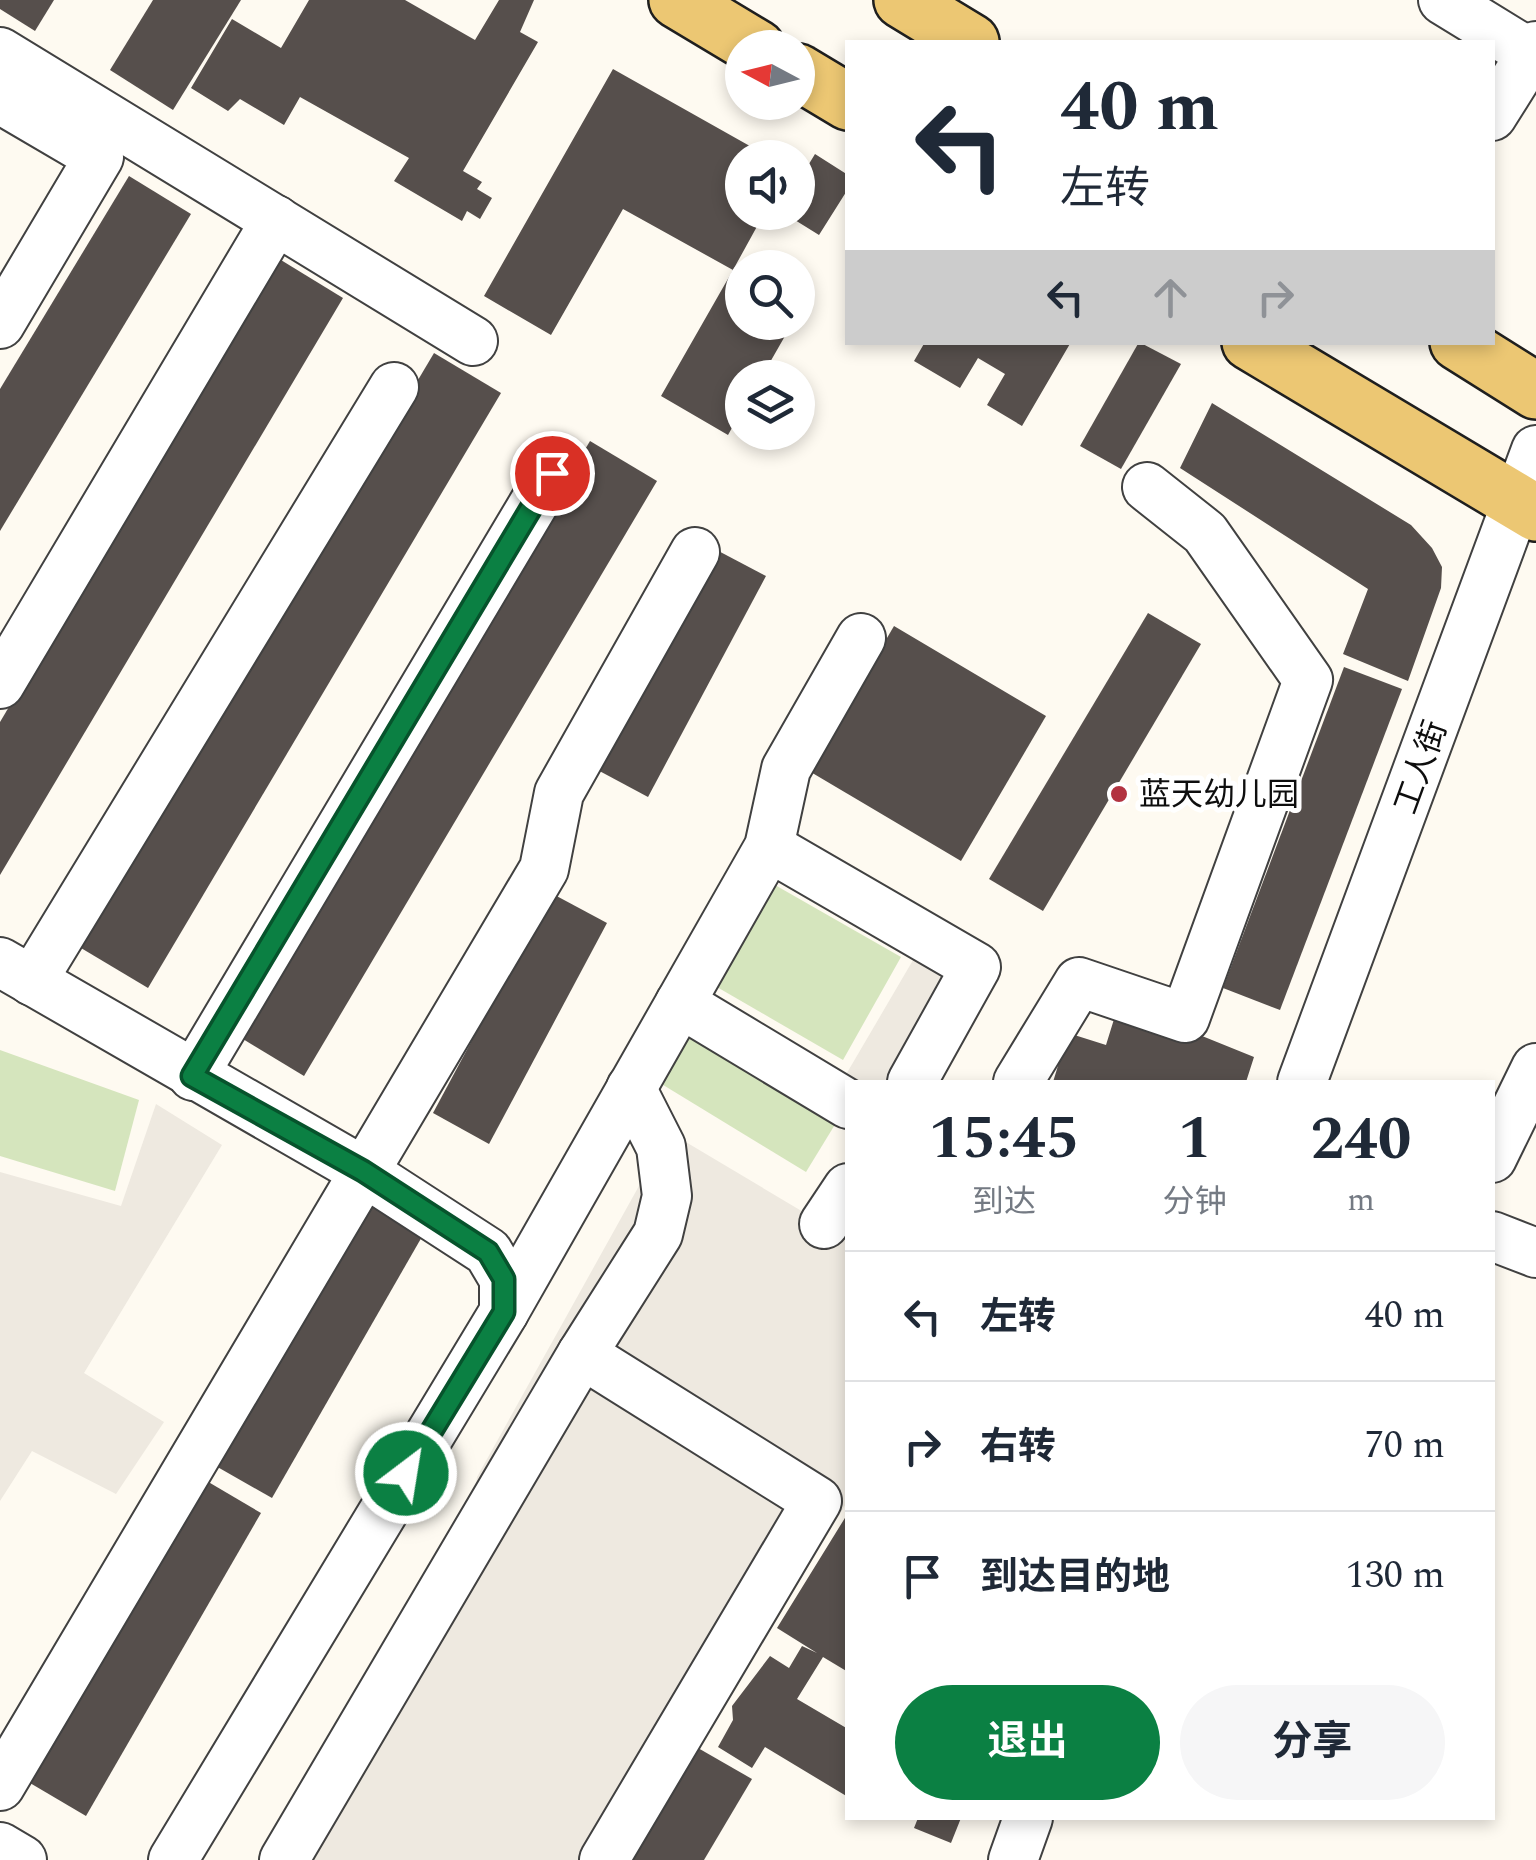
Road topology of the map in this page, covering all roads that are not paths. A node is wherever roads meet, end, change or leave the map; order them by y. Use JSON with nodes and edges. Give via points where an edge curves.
{"nodes":[{"id":1,"x":678,"y":0,"type":"edge"},
{"id":2,"x":902,"y":0,"type":"edge"},
{"id":3,"x":1443,"y":0,"type":"edge"},
{"id":4,"x":727,"y":30,"type":"edge"},
{"id":5,"x":968,"y":40,"type":"edge"},
{"id":6,"x":0,"y":52,"type":"edge"},
{"id":7,"x":1534,"y":52,"type":"edge"},
{"id":8,"x":815,"y":82,"type":"edge"},
{"id":9,"x":0,"y":99,"type":"edge"},
{"id":10,"x":845,"y":100,"type":"edge"},
{"id":11,"x":1495,"y":111,"type":"edge"},
{"id":12,"x":276,"y":220,"type":"junction"},
{"id":13,"x":0,"y":324,"type":"edge"},
{"id":14,"x":473,"y":340,"type":"dead end"},
{"id":15,"x":1255,"y":345,"type":"edge"},
{"id":16,"x":1463,"y":345,"type":"edge"},
{"id":17,"x":394,"y":387,"type":"dead end"},
{"id":18,"x":1536,"y":390,"type":"edge"},
{"id":19,"x":1536,"y":450,"type":"edge"},
{"id":20,"x":552,"y":473,"type":"dead end"},
{"id":21,"x":1148,"y":488,"type":"dead end"},
{"id":22,"x":1527,"y":508,"type":"edge"},
{"id":23,"x":695,"y":552,"type":"dead end"},
{"id":24,"x":861,"y":638,"type":"dead end"},
{"id":25,"x":0,"y":684,"type":"edge"},
{"id":26,"x":769,"y":848,"type":"junction"},
{"id":27,"x":16,"y":972,"type":"edge"},
{"id":28,"x":680,"y":1003,"type":"junction"},
{"id":29,"x":1536,"y":1068,"type":"edge"},
{"id":30,"x":192,"y":1076,"type":"junction"},
{"id":31,"x":913,"y":1080,"type":"edge"},
{"id":32,"x":1019,"y":1080,"type":"edge"},
{"id":33,"x":1303,"y":1080,"type":"edge"},
{"id":34,"x":631,"y":1088,"type":"junction"},
{"id":35,"x":845,"y":1102,"type":"edge"},
{"id":36,"x":1495,"y":1152,"type":"edge"},
{"id":37,"x":363,"y":1171,"type":"junction"},
{"id":38,"x":550,"y":1230,"type":"junction"},
{"id":39,"x":1495,"y":1237,"type":"edge"},
{"id":40,"x":488,"y":1252,"type":"junction"},
{"id":41,"x":1536,"y":1253,"type":"edge"},
{"id":42,"x":504,"y":1312,"type":"junction"},
{"id":43,"x":582,"y":1354,"type":"junction"},
{"id":44,"x":0,"y":1786,"type":"edge"},
{"id":45,"x":1027,"y":1820,"type":"edge"},
{"id":46,"x":0,"y":1846,"type":"edge"},
{"id":47,"x":22,"y":1860,"type":"edge"},
{"id":48,"x":172,"y":1860,"type":"edge"},
{"id":49,"x":284,"y":1860,"type":"edge"},
{"id":50,"x":604,"y":1860,"type":"edge"},
{"id":51,"x":1012,"y":1860,"type":"edge"}],
"edges":[{"from":1,"to":4,"type":"main road"},
{"from":2,"to":5,"type":"main road"},
{"from":3,"to":7,"type":"street"},
{"from":6,"to":12,"type":"street"},
{"from":7,"to":11,"type":"street"},
{"from":8,"to":10,"type":"main road"},
{"from":9,"to":13,"type":"street","via":[[98,156]]},
{"from":12,"to":14,"type":"street"},
{"from":12,"to":25,"type":"street"},
{"from":15,"to":22,"type":"main road"},
{"from":16,"to":18,"type":"main road"},
{"from":17,"to":27,"type":"street"},
{"from":19,"to":22,"type":"street","name":"工人街"},
{"from":20,"to":30,"type":"street"},
{"from":21,"to":32,"type":"street","via":[[1205,533],[1308,680],[1184,1018],[1079,982]]},
{"from":22,"to":33,"type":"street","name":"工人街"},
{"from":23,"to":37,"type":"street","via":[[559,793],[544,869]]},
{"from":24,"to":26,"type":"street","via":[[786,769]]},
{"from":26,"to":28,"type":"street"},
{"from":26,"to":31,"type":"street","via":[[976,967]]},
{"from":27,"to":30,"type":"street"},
{"from":28,"to":34,"type":"street"},
{"from":28,"to":35,"type":"street"},
{"from":29,"to":36,"type":"street"},
{"from":30,"to":37,"type":"street"},
{"from":34,"to":38,"type":"street"},
{"from":34,"to":43,"type":"street","via":[[661,1147],[667,1196],[658,1234]]},
{"from":37,"to":40,"type":"street"},
{"from":37,"to":44,"type":"street"},
{"from":38,"to":40,"type":"street"},
{"from":38,"to":42,"type":"street"},
{"from":39,"to":41,"type":"street"},
{"from":40,"to":42,"type":"street","via":[[504,1279]]},
{"from":42,"to":48,"type":"street"},
{"from":43,"to":49,"type":"street"},
{"from":43,"to":50,"type":"street","via":[[817,1501]]},
{"from":45,"to":51,"type":"street"},
{"from":46,"to":47,"type":"street"}]}
